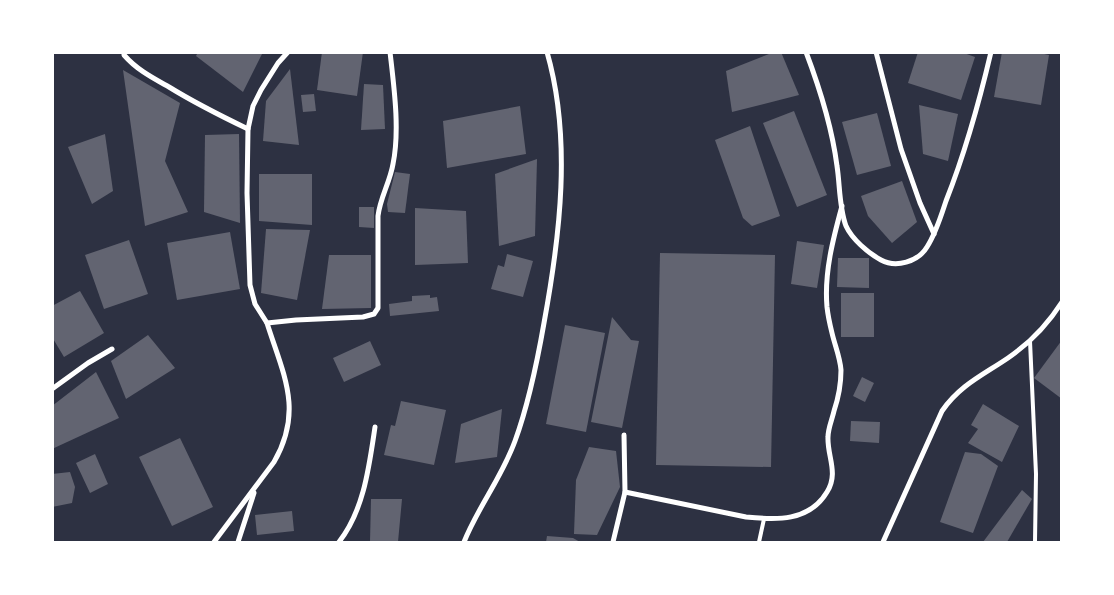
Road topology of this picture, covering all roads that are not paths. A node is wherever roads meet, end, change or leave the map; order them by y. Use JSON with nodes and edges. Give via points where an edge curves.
{"nodes":[{"id":1,"x":124,"y":52,"type":"edge"},
{"id":2,"x":288,"y":52,"type":"edge"},
{"id":3,"x":390,"y":52,"type":"edge"},
{"id":4,"x":547,"y":52,"type":"edge"},
{"id":5,"x":806,"y":52,"type":"edge"},
{"id":6,"x":876,"y":52,"type":"edge"},
{"id":7,"x":991,"y":52,"type":"edge"},
{"id":8,"x":248,"y":129,"type":"junction"},
{"id":9,"x":842,"y":206,"type":"junction"},
{"id":10,"x":934,"y":234,"type":"junction"},
{"id":11,"x":1062,"y":302,"type":"edge"},
{"id":12,"x":267,"y":323,"type":"junction"},
{"id":13,"x":1030,"y":341,"type":"junction"},
{"id":14,"x":112,"y":349,"type":"dead end"},
{"id":15,"x":52,"y":389,"type":"edge"},
{"id":16,"x":375,"y":427,"type":"dead end"},
{"id":17,"x":624,"y":435,"type":"dead end"},
{"id":18,"x":256,"y":488,"type":"junction"},
{"id":19,"x":625,"y":492,"type":"junction"},
{"id":20,"x":764,"y":519,"type":"junction"},
{"id":21,"x":214,"y":542,"type":"edge"},
{"id":22,"x":238,"y":542,"type":"edge"},
{"id":23,"x":339,"y":542,"type":"edge"},
{"id":24,"x":464,"y":542,"type":"edge"},
{"id":25,"x":613,"y":542,"type":"edge"},
{"id":26,"x":759,"y":542,"type":"edge"},
{"id":27,"x":883,"y":542,"type":"edge"},
{"id":28,"x":1035,"y":542,"type":"edge"}],
"edges":[{"from":1,"to":8,"type":"street","via":[[124,56],[144,73],[200,106]]},
{"from":2,"to":8,"type":"street","via":[[260,90]]},
{"from":3,"to":12,"type":"street","via":[[396,136],[393,163],[378,216],[378,308],[374,314],[363,317]]},
{"from":4,"to":24,"type":"street","via":[[559,115],[562,155],[554,273],[523,416],[507,461]]},
{"from":5,"to":9,"type":"street","via":[[829,126]]},
{"from":6,"to":10,"type":"street","via":[[901,149]]},
{"from":7,"to":10,"type":"street","via":[[970,134]]},
{"from":8,"to":12,"type":"street","via":[[250,285],[255,304]]},
{"from":9,"to":10,"type":"street","via":[[846,226],[855,240],[888,264],[900,264],[919,256]]},
{"from":9,"to":20,"type":"street","via":[[833,239],[826,288],[827,308],[841,371],[828,438],[832,482],[828,492],[808,512],[796,517]]},
{"from":11,"to":13,"type":"street"},
{"from":12,"to":18,"type":"street","via":[[287,387],[289,426],[282,448]]},
{"from":13,"to":27,"type":"street","via":[[965,385],[948,401]]},
{"from":13,"to":28,"type":"lane","via":[[1036,474]]},
{"from":14,"to":15,"type":"street"},
{"from":16,"to":23,"type":"street","via":[[361,502],[350,528]]},
{"from":17,"to":19,"type":"street"},
{"from":18,"to":21,"type":"street"},
{"from":18,"to":22,"type":"street"},
{"from":19,"to":20,"type":"street"},
{"from":19,"to":25,"type":"street"},
{"from":20,"to":26,"type":"lane"}]}
